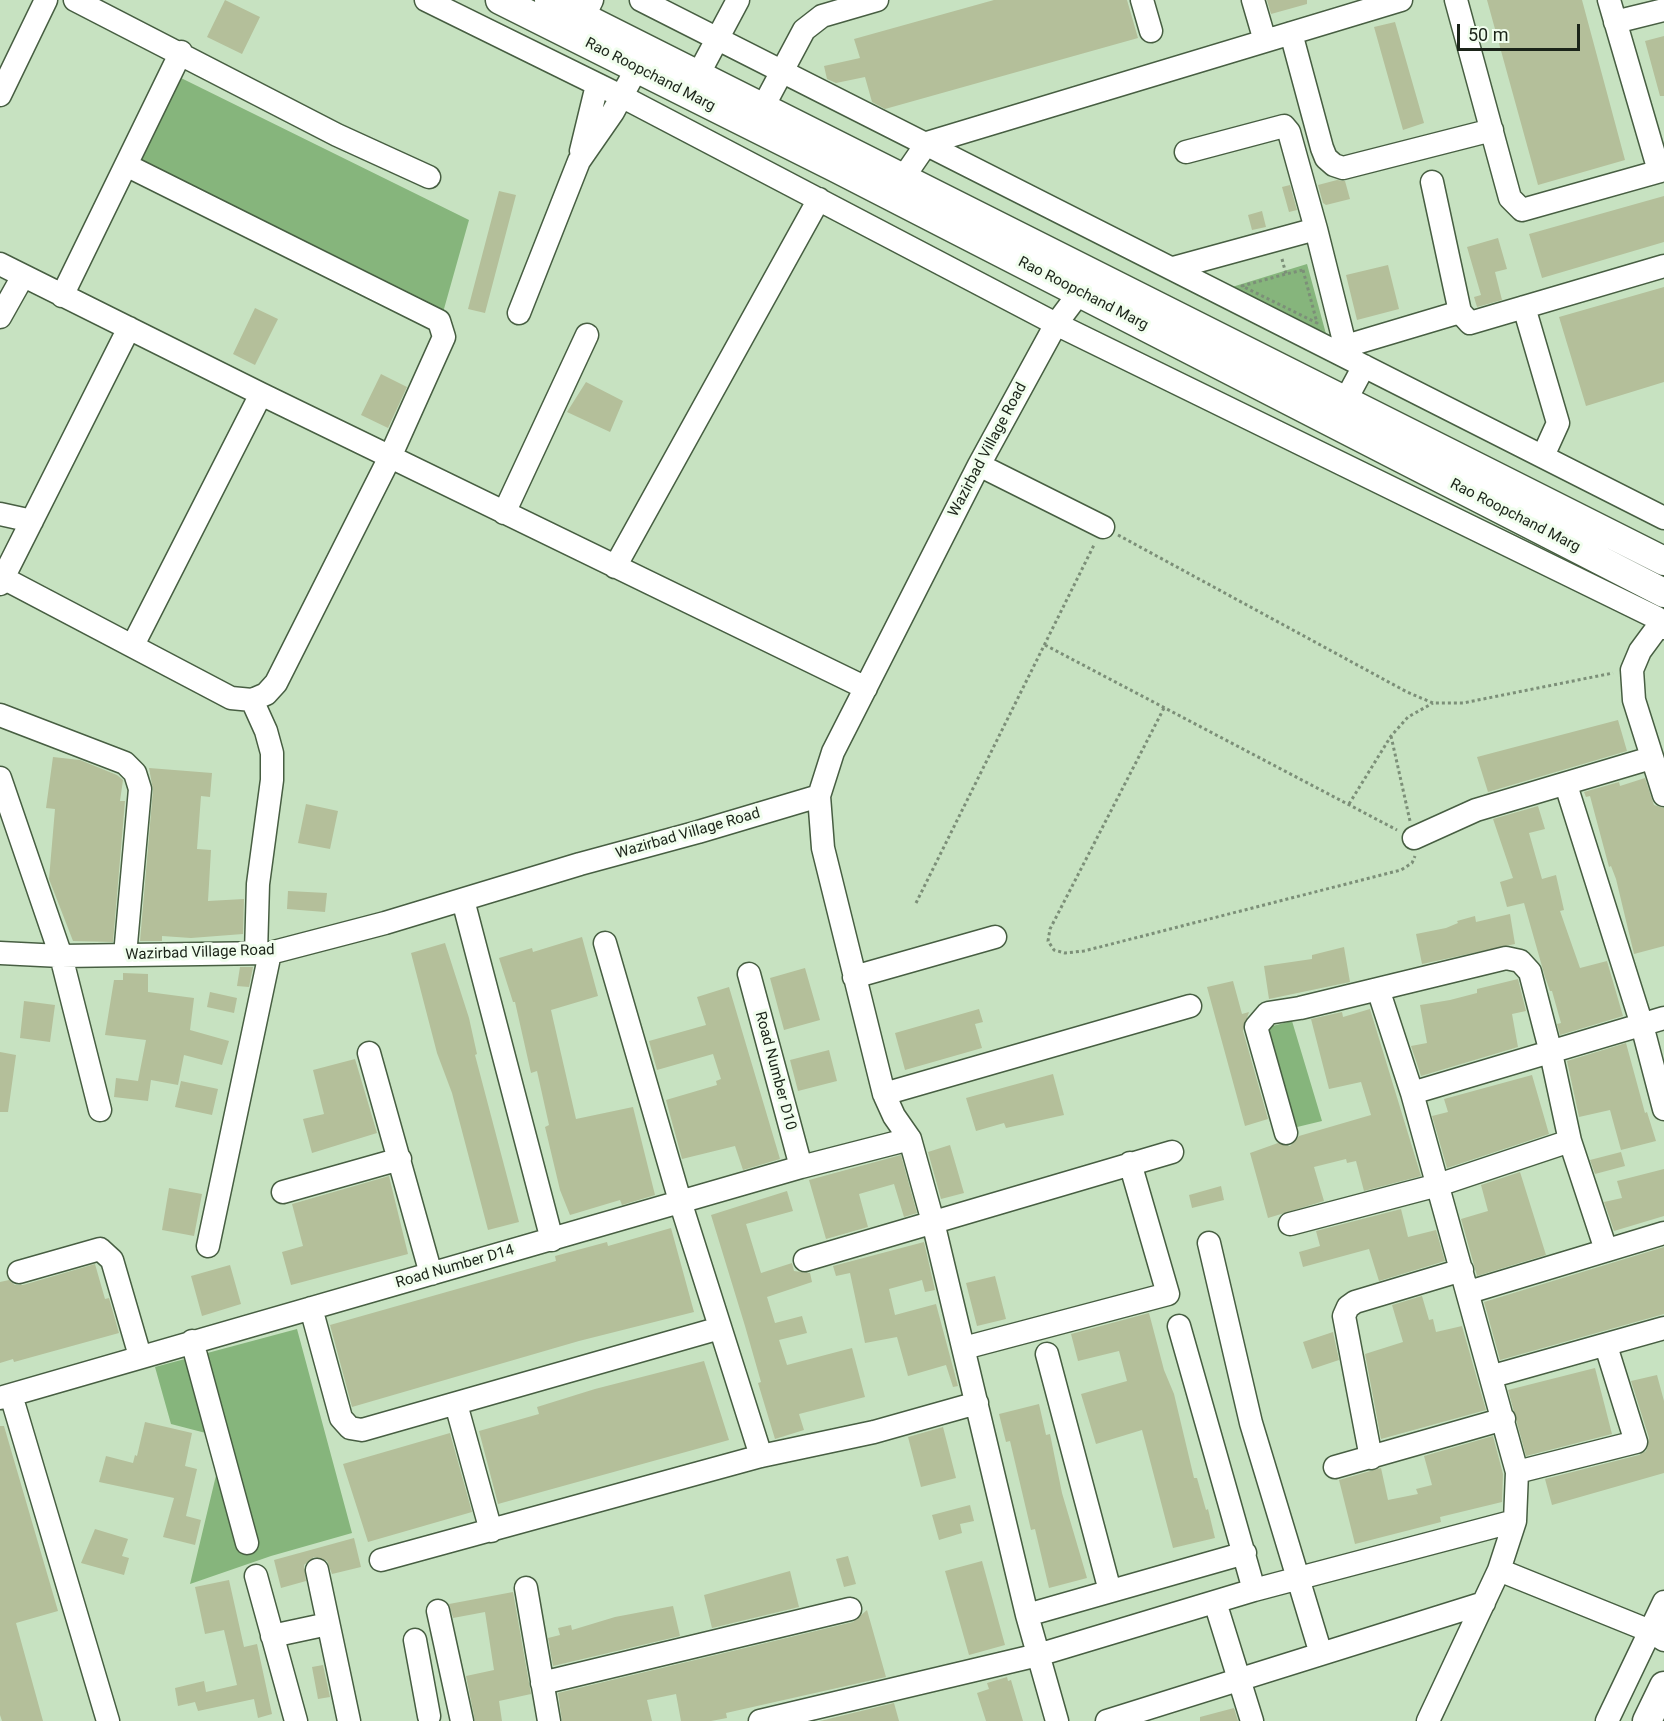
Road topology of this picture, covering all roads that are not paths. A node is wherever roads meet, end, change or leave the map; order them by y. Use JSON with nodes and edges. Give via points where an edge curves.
{"nodes":[{"id":1,"x":46,"y":0,"type":"edge"},
{"id":2,"x":75,"y":0,"type":"edge"},
{"id":3,"x":426,"y":0,"type":"edge"},
{"id":4,"x":500,"y":0,"type":"edge"},
{"id":5,"x":549,"y":0,"type":"edge"},
{"id":6,"x":641,"y":0,"type":"edge"},
{"id":7,"x":738,"y":0,"type":"edge"},
{"id":8,"x":877,"y":0,"type":"edge"},
{"id":9,"x":1142,"y":0,"type":"edge"},
{"id":10,"x":1253,"y":0,"type":"edge"},
{"id":11,"x":1401,"y":0,"type":"edge"},
{"id":12,"x":1456,"y":0,"type":"edge"},
{"id":13,"x":1609,"y":0,"type":"edge"},
{"id":14,"x":588,"y":9,"type":"edge"},
{"id":15,"x":1664,"y":10,"type":"edge"},
{"id":16,"x":1615,"y":22,"type":"junction"},
{"id":17,"x":1151,"y":31,"type":"dead end"},
{"id":18,"x":1291,"y":33,"type":"junction"},
{"id":19,"x":717,"y":39,"type":"junction"},
{"id":20,"x":1264,"y":41,"type":"junction"},
{"id":21,"x":181,"y":52,"type":"junction"},
{"id":22,"x":637,"y":68,"type":"junction"},
{"id":23,"x":779,"y":72,"type":"junction"},
{"id":24,"x":698,"y":75,"type":"junction"},
{"id":25,"x":597,"y":85,"type":"junction"},
{"id":26,"x":0,"y":95,"type":"edge"},
{"id":27,"x":621,"y":97,"type":"junction"},
{"id":28,"x":757,"y":117,"type":"junction"},
{"id":29,"x":1492,"y":130,"type":"junction"},
{"id":30,"x":927,"y":143,"type":"junction"},
{"id":31,"x":1186,"y":152,"type":"dead end"},
{"id":32,"x":579,"y":161,"type":"junction"},
{"id":33,"x":126,"y":165,"type":"junction"},
{"id":34,"x":1661,"y":171,"type":"edge"},
{"id":35,"x":429,"y":177,"type":"dead end"},
{"id":36,"x":903,"y":178,"type":"junction"},
{"id":37,"x":1432,"y":182,"type":"dead end"},
{"id":38,"x":819,"y":199,"type":"junction"},
{"id":39,"x":1316,"y":230,"type":"junction"},
{"id":40,"x":0,"y":264,"type":"edge"},
{"id":41,"x":1664,"y":266,"type":"edge"},
{"id":42,"x":1173,"y":268,"type":"junction"},
{"id":43,"x":23,"y":276,"type":"junction"},
{"id":44,"x":1080,"y":292,"type":"junction"},
{"id":45,"x":62,"y":296,"type":"junction"},
{"id":46,"x":1524,"y":308,"type":"junction"},
{"id":47,"x":519,"y":313,"type":"dead end"},
{"id":48,"x":0,"y":317,"type":"edge"},
{"id":49,"x":1465,"y":317,"type":"junction"},
{"id":50,"x":1056,"y":324,"type":"junction"},
{"id":51,"x":129,"y":328,"type":"junction"},
{"id":52,"x":588,"y":335,"type":"dead end"},
{"id":53,"x":1353,"y":356,"type":"junction"},
{"id":54,"x":261,"y":394,"type":"junction"},
{"id":55,"x":1340,"y":412,"type":"junction"},
{"id":56,"x":394,"y":448,"type":"junction"},
{"id":57,"x":1543,"y":456,"type":"junction"},
{"id":58,"x":979,"y":465,"type":"junction"},
{"id":59,"x":504,"y":513,"type":"junction"},
{"id":60,"x":0,"y":514,"type":"edge"},
{"id":61,"x":1664,"y":518,"type":"edge"},
{"id":62,"x":32,"y":521,"type":"junction"},
{"id":63,"x":1103,"y":527,"type":"road end"},
{"id":64,"x":1664,"y":561,"type":"edge"},
{"id":65,"x":615,"y":567,"type":"junction"},
{"id":66,"x":1,"y":581,"type":"edge"},
{"id":67,"x":1661,"y":611,"type":"edge"},
{"id":68,"x":133,"y":645,"type":"junction"},
{"id":69,"x":866,"y":688,"type":"junction"},
{"id":70,"x":252,"y":700,"type":"junction"},
{"id":71,"x":0,"y":715,"type":"edge"},
{"id":72,"x":1651,"y":758,"type":"junction"},
{"id":73,"x":0,"y":778,"type":"edge"},
{"id":74,"x":1566,"y":784,"type":"junction"},
{"id":75,"x":1664,"y":795,"type":"edge"},
{"id":76,"x":819,"y":796,"type":"junction"},
{"id":77,"x":1414,"y":838,"type":"road end"},
{"id":78,"x":463,"y":900,"type":"junction"},
{"id":79,"x":995,"y":937,"type":"dead end"},
{"id":80,"x":605,"y":944,"type":"dead end"},
{"id":81,"x":0,"y":953,"type":"edge"},
{"id":82,"x":263,"y":953,"type":"junction"},
{"id":83,"x":125,"y":955,"type":"junction"},
{"id":84,"x":61,"y":957,"type":"junction"},
{"id":85,"x":749,"y":974,"type":"dead end"},
{"id":86,"x":854,"y":976,"type":"junction"},
{"id":87,"x":1378,"y":989,"type":"junction"},
{"id":88,"x":1190,"y":1006,"type":"dead end"},
{"id":89,"x":1664,"y":1018,"type":"edge"},
{"id":90,"x":1642,"y":1025,"type":"junction"},
{"id":91,"x":369,"y":1053,"type":"dead end"},
{"id":92,"x":1551,"y":1053,"type":"junction"},
{"id":93,"x":1412,"y":1093,"type":"junction"},
{"id":94,"x":884,"y":1094,"type":"junction"},
{"id":95,"x":1664,"y":1109,"type":"edge"},
{"id":96,"x":99,"y":1110,"type":"dead end"},
{"id":97,"x":1286,"y":1133,"type":"dead end"},
{"id":98,"x":910,"y":1139,"type":"junction"},
{"id":99,"x":1570,"y":1141,"type":"junction"},
{"id":100,"x":1172,"y":1152,"type":"dead end"},
{"id":101,"x":400,"y":1159,"type":"junction"},
{"id":102,"x":1130,"y":1163,"type":"junction"},
{"id":103,"x":801,"y":1167,"type":"junction"},
{"id":104,"x":1438,"y":1185,"type":"junction"},
{"id":105,"x":283,"y":1192,"type":"dead end"},
{"id":106,"x":680,"y":1201,"type":"junction"},
{"id":107,"x":933,"y":1222,"type":"junction"},
{"id":108,"x":1290,"y":1224,"type":"dead end"},
{"id":109,"x":1664,"y":1233,"type":"edge"},
{"id":110,"x":552,"y":1240,"type":"junction"},
{"id":111,"x":1209,"y":1243,"type":"dead end"},
{"id":112,"x":208,"y":1246,"type":"dead end"},
{"id":113,"x":1606,"y":1250,"type":"junction"},
{"id":114,"x":805,"y":1260,"type":"dead end"},
{"id":115,"x":1462,"y":1270,"type":"junction"},
{"id":116,"x":19,"y":1272,"type":"dead end"},
{"id":117,"x":431,"y":1274,"type":"junction"},
{"id":118,"x":1469,"y":1292,"type":"junction"},
{"id":119,"x":311,"y":1308,"type":"junction"},
{"id":120,"x":1179,"y":1326,"type":"dead end"},
{"id":121,"x":720,"y":1328,"type":"junction"},
{"id":122,"x":1664,"y":1328,"type":"edge"},
{"id":123,"x":192,"y":1341,"type":"junction"},
{"id":124,"x":1606,"y":1346,"type":"junction"},
{"id":125,"x":964,"y":1348,"type":"junction"},
{"id":126,"x":1047,"y":1354,"type":"dead end"},
{"id":127,"x":140,"y":1356,"type":"junction"},
{"id":128,"x":1493,"y":1376,"type":"junction"},
{"id":129,"x":6,"y":1397,"type":"edge"},
{"id":130,"x":977,"y":1403,"type":"junction"},
{"id":131,"x":456,"y":1404,"type":"junction"},
{"id":132,"x":1504,"y":1419,"type":"junction"},
{"id":133,"x":761,"y":1456,"type":"junction"},
{"id":134,"x":1371,"y":1458,"type":"junction"},
{"id":135,"x":1335,"y":1467,"type":"dead end"},
{"id":136,"x":1517,"y":1472,"type":"junction"},
{"id":137,"x":1515,"y":1521,"type":"junction"},
{"id":138,"x":491,"y":1531,"type":"junction"},
{"id":139,"x":247,"y":1543,"type":"dead end"},
{"id":140,"x":1245,"y":1553,"type":"junction"},
{"id":141,"x":381,"y":1560,"type":"dead end"},
{"id":142,"x":317,"y":1570,"type":"dead end"},
{"id":143,"x":1499,"y":1570,"type":"junction"},
{"id":144,"x":256,"y":1576,"type":"dead end"},
{"id":145,"x":1297,"y":1580,"type":"junction"},
{"id":146,"x":526,"y":1588,"type":"dead end"},
{"id":147,"x":1254,"y":1590,"type":"junction"},
{"id":148,"x":1110,"y":1591,"type":"junction"},
{"id":149,"x":1215,"y":1602,"type":"junction"},
{"id":150,"x":1664,"y":1602,"type":"edge"},
{"id":151,"x":1484,"y":1603,"type":"junction"},
{"id":152,"x":850,"y":1609,"type":"dead end"},
{"id":153,"x":438,"y":1611,"type":"dead end"},
{"id":154,"x":1028,"y":1615,"type":"junction"},
{"id":155,"x":328,"y":1624,"type":"junction"},
{"id":156,"x":1657,"y":1635,"type":"edge"},
{"id":157,"x":272,"y":1636,"type":"junction"},
{"id":158,"x":415,"y":1640,"type":"dead end"},
{"id":159,"x":1321,"y":1654,"type":"junction"},
{"id":160,"x":1038,"y":1655,"type":"junction"},
{"id":161,"x":1240,"y":1679,"type":"junction"},
{"id":162,"x":542,"y":1683,"type":"junction"},
{"id":163,"x":1664,"y":1686,"type":"edge"},
{"id":164,"x":460,"y":1715,"type":"edge"},
{"id":165,"x":420,"y":1719,"type":"edge"},
{"id":166,"x":108,"y":1721,"type":"edge"},
{"id":167,"x":296,"y":1721,"type":"edge"},
{"id":168,"x":349,"y":1721,"type":"edge"},
{"id":169,"x":549,"y":1721,"type":"edge"},
{"id":170,"x":760,"y":1721,"type":"edge"},
{"id":171,"x":1057,"y":1721,"type":"edge"},
{"id":172,"x":1107,"y":1721,"type":"edge"},
{"id":173,"x":1252,"y":1721,"type":"edge"},
{"id":174,"x":1428,"y":1721,"type":"edge"},
{"id":175,"x":1607,"y":1721,"type":"edge"},
{"id":176,"x":1647,"y":1721,"type":"edge"}],
"edges":[{"from":1,"to":26,"type":"street"},
{"from":2,"to":21,"type":"street"},
{"from":3,"to":25,"type":"street"},
{"from":4,"to":22,"type":"main road","name":"Rao Roopchand Marg"},
{"from":5,"to":14,"type":"main road","name":"Rao Roopchand Marg"},
{"from":6,"to":19,"type":"street"},
{"from":7,"to":19,"type":"street"},
{"from":8,"to":23,"type":"street","via":[[812,22]]},
{"from":9,"to":17,"type":"street"},
{"from":10,"to":20,"type":"street"},
{"from":11,"to":18,"type":"street"},
{"from":12,"to":29,"type":"street"},
{"from":13,"to":16,"type":"street"},
{"from":14,"to":24,"type":"main road","name":"Rao Roopchand Marg"},
{"from":15,"to":16,"type":"street"},
{"from":16,"to":34,"type":"street"},
{"from":18,"to":20,"type":"street"},
{"from":18,"to":29,"type":"street","via":[[1322,148],[1334,165],[1343,168]]},
{"from":19,"to":23,"type":"street"},
{"from":19,"to":24,"type":"street"},
{"from":20,"to":30,"type":"street"},
{"from":21,"to":33,"type":"street"},
{"from":21,"to":35,"type":"street","via":[[337,135]]},
{"from":22,"to":27,"type":"street"},
{"from":22,"to":28,"type":"main road","name":"Rao Roopchand Marg"},
{"from":23,"to":28,"type":"street"},
{"from":23,"to":30,"type":"street"},
{"from":24,"to":28,"type":"main road","name":"Rao Roopchand Marg"},
{"from":25,"to":27,"type":"street"},
{"from":25,"to":32,"type":"street"},
{"from":27,"to":32,"type":"street"},
{"from":27,"to":38,"type":"street"},
{"from":28,"to":36,"type":"main road","name":"Rao Roopchand Marg"},
{"from":28,"to":44,"type":"main road","name":"Rao Roopchand Marg"},
{"from":29,"to":34,"type":"street","via":[[1510,198],[1522,210]]},
{"from":30,"to":36,"type":"street"},
{"from":30,"to":42,"type":"street"},
{"from":31,"to":39,"type":"street","via":[[1284,126],[1289,132]]},
{"from":32,"to":47,"type":"street"},
{"from":33,"to":45,"type":"street"},
{"from":33,"to":56,"type":"street","via":[[440,321],[444,337]]},
{"from":36,"to":55,"type":"main road","name":"Rao Roopchand Marg"},
{"from":37,"to":49,"type":"street"},
{"from":38,"to":50,"type":"street"},
{"from":38,"to":65,"type":"street"},
{"from":39,"to":42,"type":"street"},
{"from":39,"to":53,"type":"street"},
{"from":40,"to":43,"type":"street"},
{"from":41,"to":46,"type":"street"},
{"from":42,"to":53,"type":"street"},
{"from":43,"to":45,"type":"street"},
{"from":43,"to":48,"type":"street"},
{"from":44,"to":50,"type":"street","name":"Wazirbad Village Road"},
{"from":44,"to":55,"type":"main road","name":"Rao Roopchand Marg"},
{"from":45,"to":51,"type":"street"},
{"from":46,"to":49,"type":"street"},
{"from":46,"to":57,"type":"street","via":[[1558,423]]},
{"from":49,"to":53,"type":"street"},
{"from":50,"to":58,"type":"street","name":"Wazirbad Village Road"},
{"from":50,"to":67,"type":"street"},
{"from":51,"to":54,"type":"street"},
{"from":51,"to":62,"type":"street"},
{"from":52,"to":59,"type":"street"},
{"from":53,"to":55,"type":"street"},
{"from":53,"to":57,"type":"street"},
{"from":54,"to":56,"type":"street"},
{"from":54,"to":68,"type":"street"},
{"from":55,"to":64,"type":"main road","name":"Rao Roopchand Marg"},
{"from":55,"to":67,"type":"main road","name":"Rao Roopchand Marg"},
{"from":56,"to":59,"type":"street"},
{"from":56,"to":70,"type":"street","via":[[276,683],[266,694]]},
{"from":57,"to":61,"type":"street"},
{"from":58,"to":63,"type":"street"},
{"from":58,"to":69,"type":"street","name":"Wazirbad Village Road"},
{"from":59,"to":65,"type":"street"},
{"from":60,"to":62,"type":"street"},
{"from":62,"to":66,"type":"street"},
{"from":65,"to":69,"type":"street"},
{"from":66,"to":68,"type":"street"},
{"from":67,"to":72,"type":"street","via":[[1632,670],[1634,700]]},
{"from":68,"to":70,"type":"street","via":[[231,698]]},
{"from":69,"to":76,"type":"street","name":"Wazirbad Village Road","via":[[833,752]]},
{"from":70,"to":82,"type":"street","via":[[272,753],[258,884]]},
{"from":71,"to":83,"type":"street","via":[[125,763],[135,773],[140,789]]},
{"from":72,"to":74,"type":"street"},
{"from":72,"to":75,"type":"street"},
{"from":73,"to":84,"type":"street"},
{"from":74,"to":77,"type":"street","via":[[1476,810]]},
{"from":74,"to":90,"type":"street"},
{"from":76,"to":78,"type":"street","name":"Wazirbad Village Road"},
{"from":76,"to":86,"type":"street","via":[[823,848]]},
{"from":78,"to":82,"type":"street","name":"Wazirbad Village Road"},
{"from":78,"to":110,"type":"street"},
{"from":79,"to":86,"type":"street"},
{"from":80,"to":106,"type":"street"},
{"from":81,"to":84,"type":"street","name":"Wazirbad Village Road"},
{"from":82,"to":83,"type":"street","name":"Wazirbad Village Road"},
{"from":82,"to":112,"type":"street"},
{"from":83,"to":84,"type":"street","name":"Wazirbad Village Road"},
{"from":84,"to":96,"type":"street"},
{"from":85,"to":103,"type":"street","name":"Road Number D10"},
{"from":86,"to":94,"type":"street"},
{"from":87,"to":92,"type":"street","via":[[1506,958],[1520,961],[1530,972]]},
{"from":87,"to":93,"type":"street"},
{"from":87,"to":97,"type":"street","via":[[1268,1013],[1260,1019],[1256,1027]]},
{"from":88,"to":94,"type":"street"},
{"from":89,"to":90,"type":"street"},
{"from":90,"to":92,"type":"street"},
{"from":90,"to":95,"type":"street"},
{"from":91,"to":101,"type":"street"},
{"from":92,"to":93,"type":"street"},
{"from":92,"to":99,"type":"street"},
{"from":93,"to":104,"type":"street"},
{"from":94,"to":98,"type":"street"},
{"from":98,"to":103,"type":"street","name":"Road Number D14"},
{"from":98,"to":107,"type":"street"},
{"from":99,"to":104,"type":"street"},
{"from":99,"to":113,"type":"street"},
{"from":100,"to":102,"type":"street"},
{"from":101,"to":105,"type":"street"},
{"from":101,"to":117,"type":"street"},
{"from":102,"to":107,"type":"street"},
{"from":102,"to":125,"type":"street","via":[[1168,1294]]},
{"from":103,"to":106,"type":"street","name":"Road Number D14"},
{"from":104,"to":108,"type":"street"},
{"from":104,"to":115,"type":"street"},
{"from":106,"to":110,"type":"street","name":"Road Number D14"},
{"from":106,"to":121,"type":"street"},
{"from":107,"to":114,"type":"street"},
{"from":107,"to":125,"type":"street"},
{"from":109,"to":113,"type":"street"},
{"from":110,"to":117,"type":"street","name":"Road Number D14"},
{"from":111,"to":145,"type":"street","via":[[1251,1423]]},
{"from":113,"to":118,"type":"street"},
{"from":115,"to":118,"type":"street"},
{"from":115,"to":134,"type":"street","via":[[1348,1307],[1344,1316]]},
{"from":116,"to":127,"type":"street","via":[[100,1249],[112,1260]]},
{"from":117,"to":119,"type":"street","name":"Road Number D14"},
{"from":118,"to":128,"type":"street"},
{"from":119,"to":123,"type":"street","name":"Road Number D14"},
{"from":119,"to":131,"type":"street","via":[[341,1418],[350,1428],[362,1430]]},
{"from":120,"to":140,"type":"street"},
{"from":121,"to":131,"type":"street"},
{"from":121,"to":133,"type":"street"},
{"from":122,"to":124,"type":"street"},
{"from":123,"to":127,"type":"street","name":"Road Number D14"},
{"from":123,"to":139,"type":"street"},
{"from":124,"to":128,"type":"street"},
{"from":124,"to":136,"type":"street","via":[[1636,1442]]},
{"from":125,"to":130,"type":"street"},
{"from":126,"to":148,"type":"street"},
{"from":127,"to":129,"type":"street","name":"Road Number D14"},
{"from":128,"to":132,"type":"street"},
{"from":129,"to":166,"type":"street"},
{"from":130,"to":133,"type":"street","via":[[874,1432]]},
{"from":130,"to":154,"type":"street"},
{"from":131,"to":138,"type":"street"},
{"from":132,"to":134,"type":"street"},
{"from":132,"to":136,"type":"street"},
{"from":133,"to":138,"type":"street"},
{"from":134,"to":135,"type":"street"},
{"from":136,"to":137,"type":"street"},
{"from":137,"to":143,"type":"street"},
{"from":137,"to":145,"type":"street"},
{"from":138,"to":141,"type":"street"},
{"from":140,"to":147,"type":"street"},
{"from":140,"to":148,"type":"street"},
{"from":142,"to":155,"type":"street"},
{"from":143,"to":151,"type":"street"},
{"from":143,"to":156,"type":"street"},
{"from":144,"to":157,"type":"street"},
{"from":145,"to":147,"type":"street"},
{"from":145,"to":159,"type":"street"},
{"from":146,"to":162,"type":"street"},
{"from":147,"to":149,"type":"street"},
{"from":148,"to":154,"type":"street"},
{"from":149,"to":160,"type":"street"},
{"from":149,"to":161,"type":"street"},
{"from":150,"to":156,"type":"street"},
{"from":151,"to":159,"type":"street"},
{"from":151,"to":174,"type":"street"},
{"from":152,"to":162,"type":"street"},
{"from":153,"to":164,"type":"street"},
{"from":154,"to":160,"type":"street"},
{"from":155,"to":157,"type":"street"},
{"from":155,"to":168,"type":"street"},
{"from":156,"to":175,"type":"street"},
{"from":157,"to":167,"type":"street"},
{"from":158,"to":165,"type":"street"},
{"from":159,"to":161,"type":"street"},
{"from":160,"to":170,"type":"street"},
{"from":160,"to":171,"type":"street"},
{"from":161,"to":172,"type":"street"},
{"from":161,"to":173,"type":"street"},
{"from":162,"to":169,"type":"street"},
{"from":163,"to":176,"type":"main road"},
{"from":164,"to":165,"type":"street"}]}
